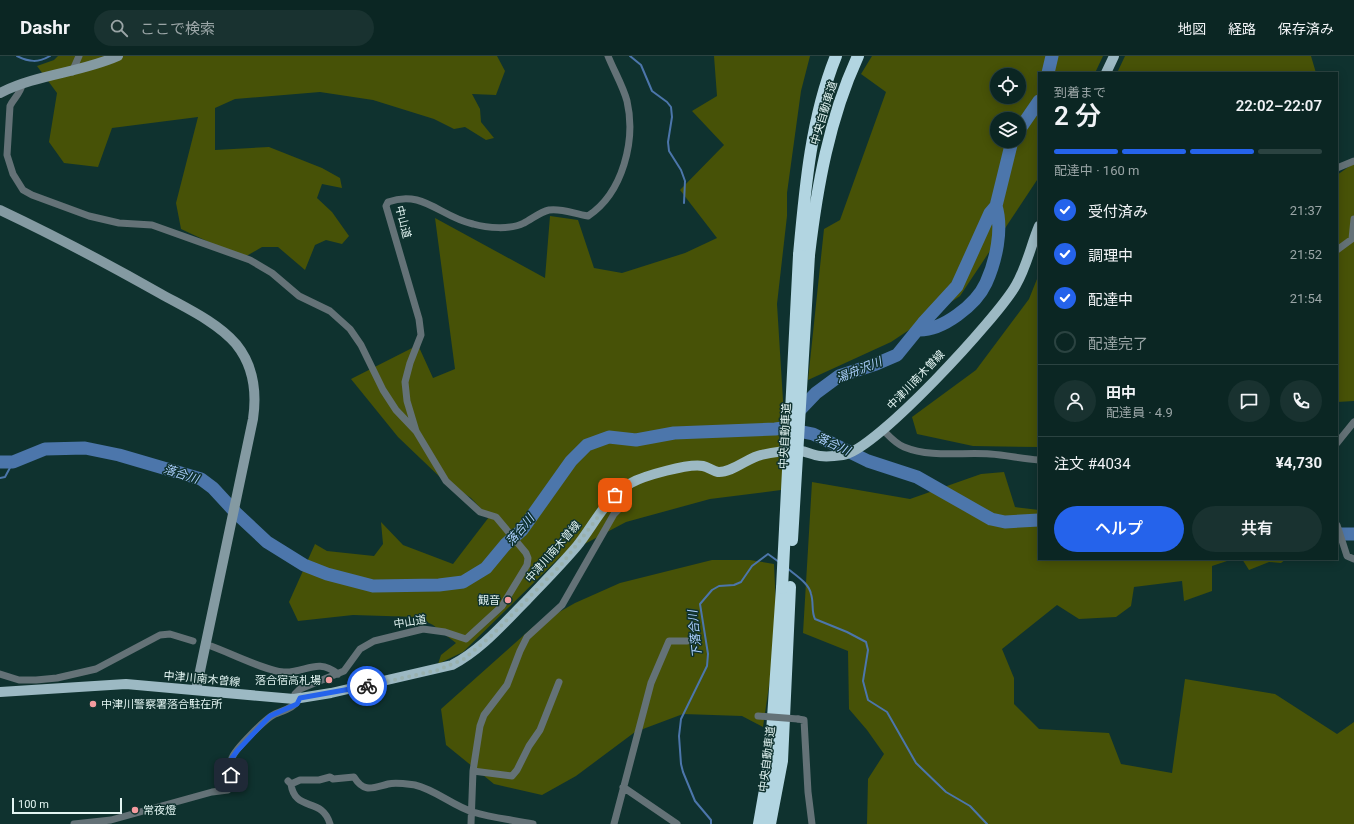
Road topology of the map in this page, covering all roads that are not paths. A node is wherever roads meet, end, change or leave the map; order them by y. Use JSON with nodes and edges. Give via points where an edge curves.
{"nodes":[{"id":1,"x":79,"y":56,"type":"edge"},
{"id":2,"x":118,"y":56,"type":"edge"},
{"id":3,"x":608,"y":56,"type":"edge"},
{"id":4,"x":836,"y":56,"type":"edge"},
{"id":5,"x":858,"y":56,"type":"edge"},
{"id":6,"x":1114,"y":56,"type":"edge"},
{"id":7,"x":72,"y":72,"type":"junction"},
{"id":8,"x":1106,"y":72,"type":"edge"},
{"id":9,"x":22,"y":85,"type":"junction"},
{"id":10,"x":0,"y":93,"type":"edge"},
{"id":11,"x":1354,"y":161,"type":"edge"},
{"id":12,"x":1338,"y":168,"type":"edge"},
{"id":13,"x":0,"y":210,"type":"edge"},
{"id":14,"x":1354,"y":219,"type":"edge"},
{"id":15,"x":1038,"y":230,"type":"edge"},
{"id":16,"x":1338,"y":249,"type":"edge"},
{"id":17,"x":804,"y":255,"type":"junction"},
{"id":18,"x":1354,"y":422,"type":"edge"},
{"id":19,"x":1352,"y":428,"type":"edge"},
{"id":20,"x":883,"y":430,"type":"junction"},
{"id":21,"x":416,"y":431,"type":"junction"},
{"id":22,"x":1338,"y":442,"type":"edge"},
{"id":23,"x":1038,"y":460,"type":"edge"},
{"id":24,"x":621,"y":489,"type":"junction"},
{"id":25,"x":1338,"y":527,"type":"edge"},
{"id":26,"x":1351,"y":558,"type":"edge"},
{"id":27,"x":786,"y":587,"type":"junction"},
{"id":28,"x":194,"y":641,"type":"dead end"},
{"id":29,"x":687,"y":641,"type":"dead end"},
{"id":30,"x":211,"y":646,"type":"dead end"},
{"id":31,"x":0,"y":674,"type":"edge"},
{"id":32,"x":338,"y":674,"type":"junction"},
{"id":33,"x":559,"y":682,"type":"dead end"},
{"id":34,"x":196,"y":690,"type":"junction"},
{"id":35,"x":0,"y":692,"type":"edge"},
{"id":36,"x":297,"y":698,"type":"junction"},
{"id":37,"x":758,"y":716,"type":"dead end"},
{"id":38,"x":474,"y":771,"type":"junction"},
{"id":39,"x":623,"y":787,"type":"junction"},
{"id":40,"x":473,"y":812,"type":"junction"},
{"id":41,"x":74,"y":824,"type":"edge"},
{"id":42,"x":330,"y":824,"type":"edge"},
{"id":43,"x":471,"y":824,"type":"edge"},
{"id":44,"x":533,"y":824,"type":"edge"},
{"id":45,"x":614,"y":824,"type":"edge"},
{"id":46,"x":677,"y":824,"type":"edge"},
{"id":47,"x":759,"y":824,"type":"edge"},
{"id":48,"x":770,"y":824,"type":"edge"},
{"id":49,"x":812,"y":824,"type":"edge"}],
"edges":[{"from":1,"to":7,"type":"street"},
{"from":2,"to":7,"type":"street"},
{"from":3,"to":21,"type":"street","name":"中山道","via":[[626,101],[630,136],[623,167],[609,195],[588,216],[557,209],[546,211],[522,224],[484,226],[457,220],[418,199],[399,198],[388,202],[386,206],[419,319],[421,335],[405,382],[407,401]]},
{"from":4,"to":17,"type":"highway","name":"中央自動車道","via":[[814,134],[802,217]]},
{"from":5,"to":17,"type":"highway","name":"中央自動車道","via":[[837,108],[828,140]]},
{"from":6,"to":8,"type":"main road"},
{"from":7,"to":9,"type":"street"},
{"from":9,"to":10,"type":"street"},
{"from":9,"to":21,"type":"street","via":[[10,106],[7,155],[13,174],[23,190],[89,216],[119,223],[152,225],[250,260],[272,273],[299,296],[330,311],[350,329],[361,345],[383,390],[396,410]]},
{"from":11,"to":12,"type":"street"},
{"from":13,"to":34,"type":"street","via":[[81,250],[212,324],[228,337],[245,359],[254,388],[255,402]]},
{"from":14,"to":16,"type":"street","via":[[1352,239]]},
{"from":15,"to":20,"type":"main road","name":"中津川南木曽線","via":[[1016,285],[994,316],[903,414]]},
{"from":17,"to":27,"type":"highway","name":"中央自動車道","bridge":true},
{"from":18,"to":19,"type":"street"},
{"from":19,"to":22,"type":"street"},
{"from":20,"to":23,"type":"street","via":[[905,448],[924,452],[998,454]]},
{"from":20,"to":24,"type":"main road","name":"中津川南木曽線","via":[[850,453],[821,456],[801,451],[764,454],[718,472],[701,465],[668,470],[637,480]]},
{"from":21,"to":32,"type":"street","name":"中山道","via":[[446,481],[480,512],[496,517],[526,553],[527,565],[502,606],[470,637],[466,639],[445,632],[423,629],[374,641],[360,649],[347,669]]},
{"from":24,"to":36,"type":"main road","name":"中津川南木曽線","via":[[561,565],[491,636],[464,659],[438,670],[331,694]]},
{"from":24,"to":38,"type":"street","via":[[625,499],[622,506],[614,514],[562,605],[527,637],[507,685],[484,715],[480,726]]},
{"from":25,"to":26,"type":"street"},
{"from":27,"to":47,"type":"highway","name":"中央自動車道","via":[[770,761]]},
{"from":27,"to":48,"type":"highway","name":"中央自動車道","via":[[782,761]]},
{"from":28,"to":31,"type":"street","via":[[170,634],[160,635],[96,669],[57,678],[19,680]]},
{"from":29,"to":39,"type":"street","via":[[669,641],[663,651],[651,683]]},
{"from":30,"to":32,"type":"street","via":[[273,670],[285,672],[322,666],[331,668]]},
{"from":32,"to":36,"type":"street","name":"中山道","via":[[300,689],[295,694]]},
{"from":33,"to":38,"type":"street","via":[[540,730],[512,776]]},
{"from":34,"to":35,"type":"main road","name":"中津川南木曽線","via":[[110,684]]},
{"from":34,"to":36,"type":"main road","name":"中津川南木曽線"},
{"from":36,"to":41,"type":"street","name":"中山道","via":[[297,704],[270,716],[237,751],[232,758],[232,786],[228,790],[111,820]]},
{"from":37,"to":49,"type":"street","bridge":true,"via":[[804,720]]},
{"from":38,"to":40,"type":"street"},
{"from":39,"to":45,"type":"street"},
{"from":39,"to":46,"type":"street"},
{"from":40,"to":42,"type":"street","via":[[417,786],[394,784],[365,787],[358,784],[354,777],[290,782],[292,794],[327,814]]},
{"from":40,"to":43,"type":"street"},
{"from":40,"to":44,"type":"street"}]}
